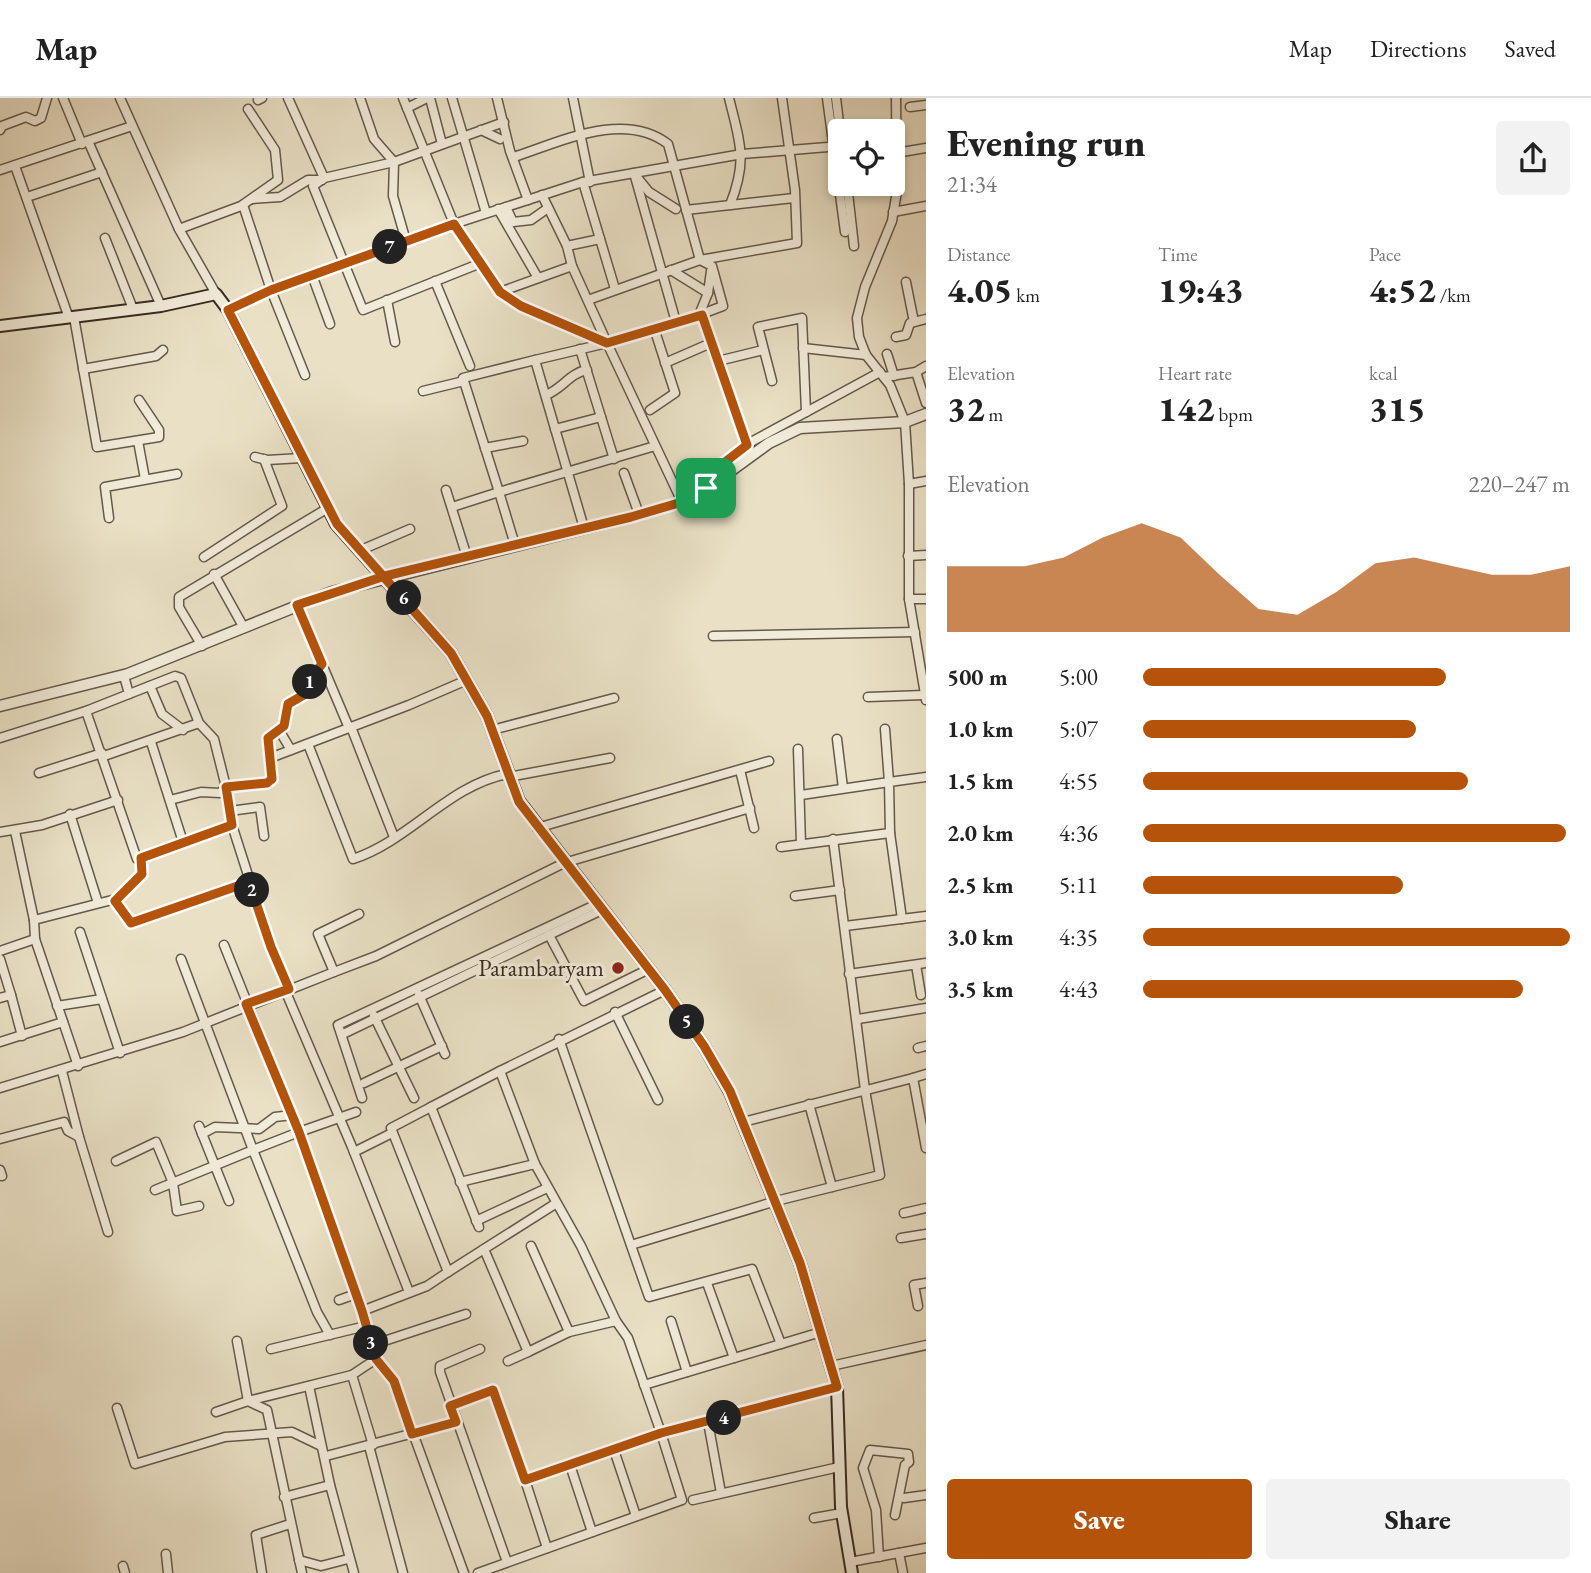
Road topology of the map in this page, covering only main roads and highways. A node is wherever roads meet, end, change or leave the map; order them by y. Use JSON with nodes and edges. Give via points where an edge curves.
{"nodes":[{"id":1,"x":0,"y":327,"type":"edge"},
{"id":2,"x":851,"y":1568,"type":"edge"}],
"edges":[{"from":1,"to":2,"type":"main road","via":[[161,306],[216,294],[228,310],[337,524],[434,631],[467,680],[492,730],[519,802],[665,990],[704,1046],[743,1122],[776,1201],[837,1387],[842,1513]]}]}
